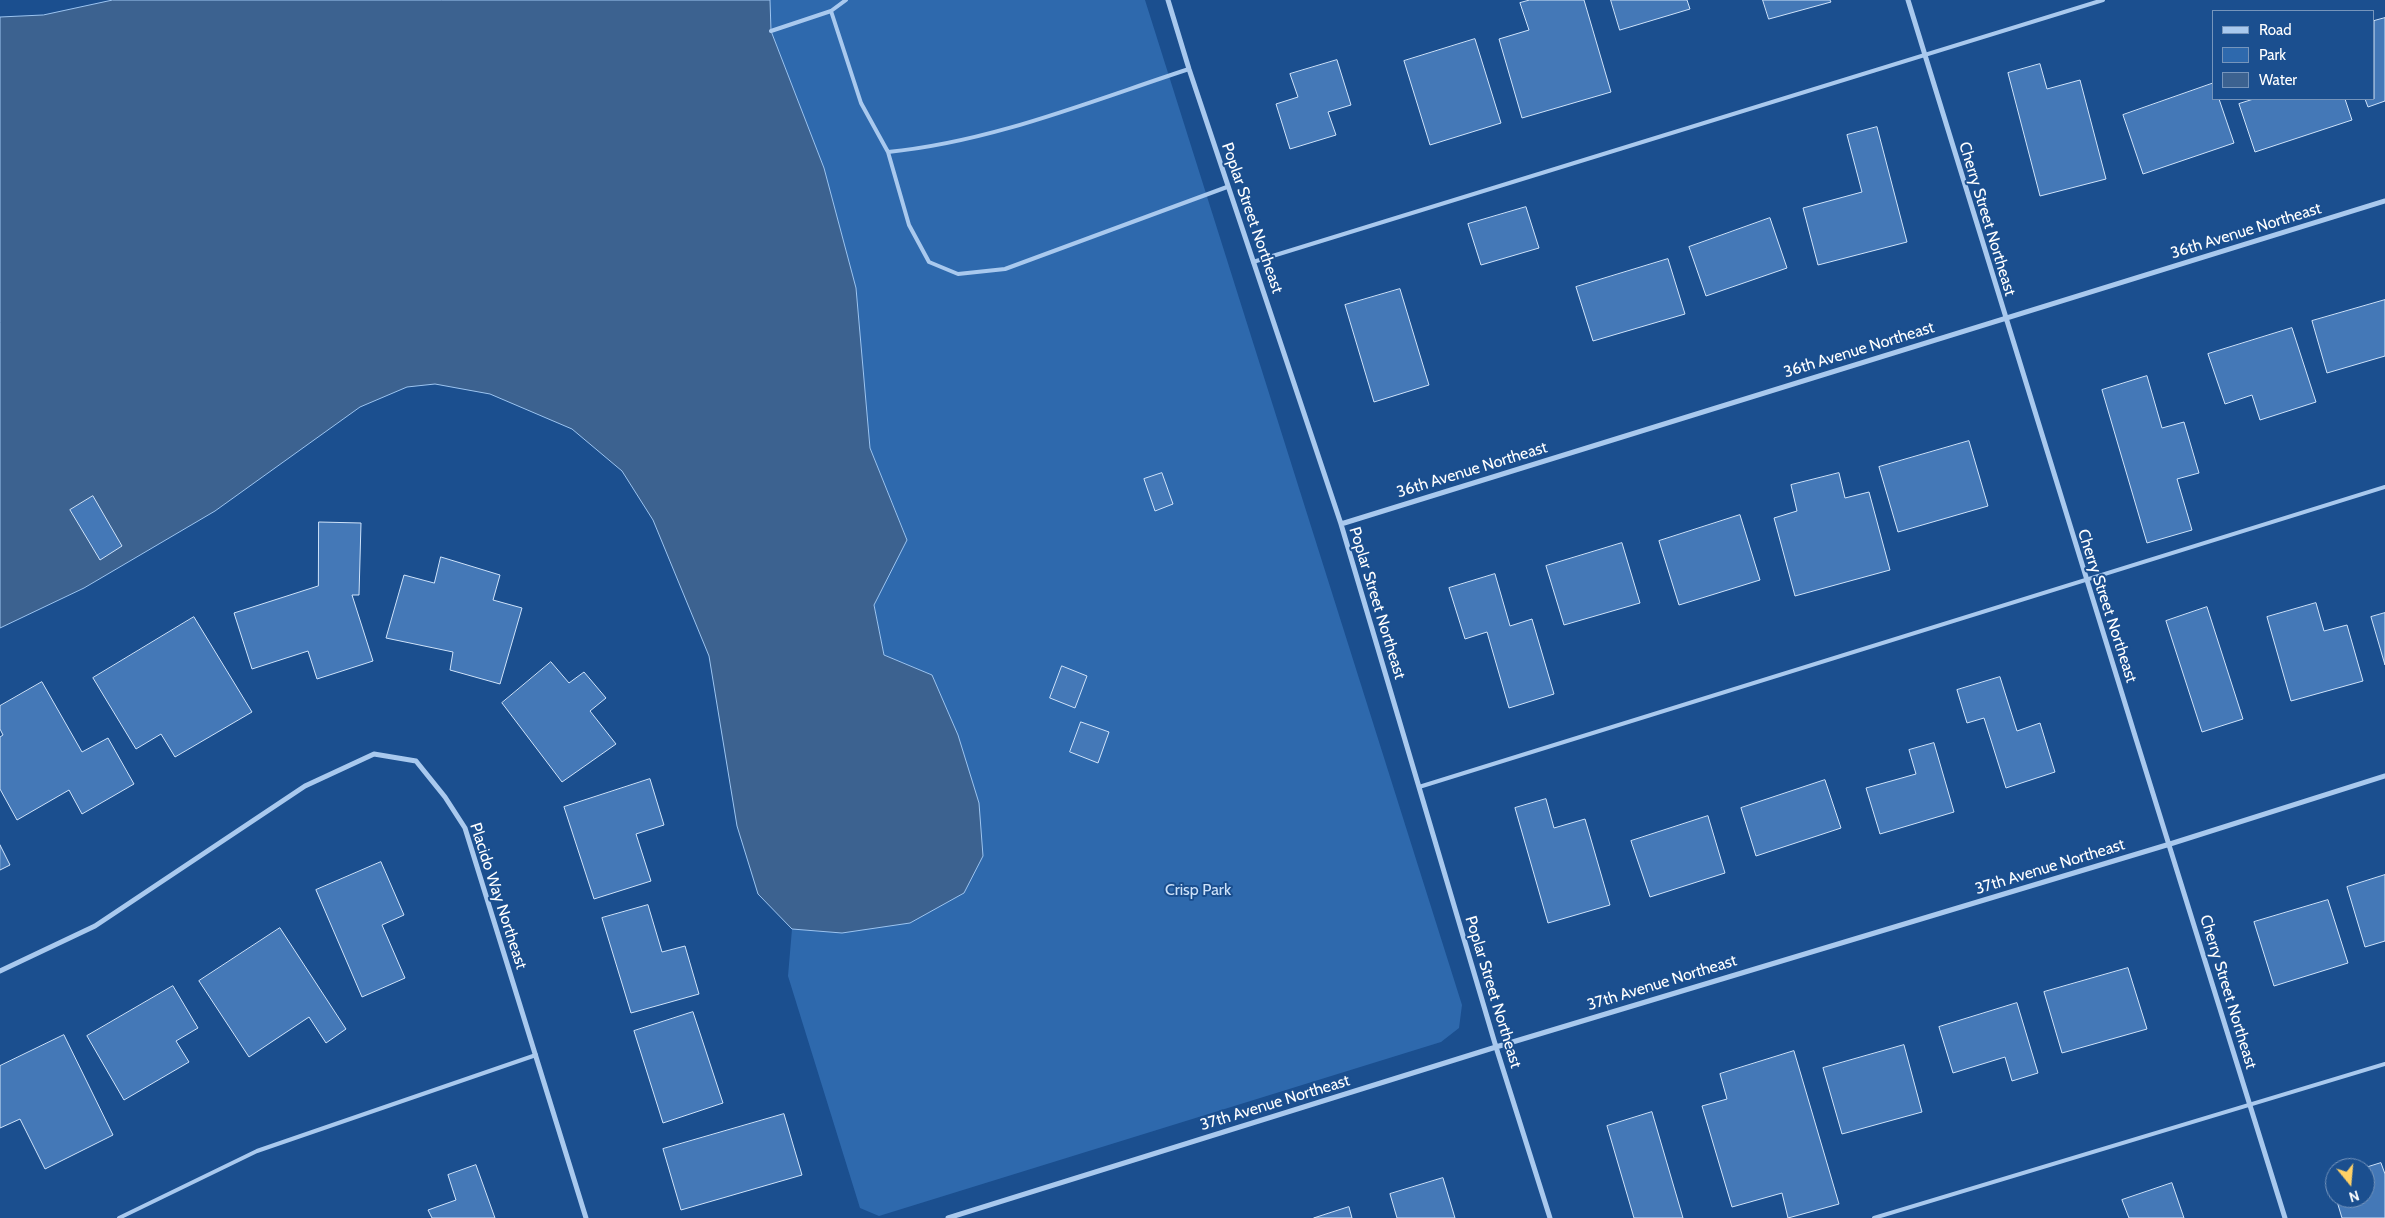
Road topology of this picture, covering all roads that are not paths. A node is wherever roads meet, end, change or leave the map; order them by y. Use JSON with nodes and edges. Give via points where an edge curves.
{"nodes":[{"id":1,"x":846,"y":0,"type":"edge"},
{"id":2,"x":1908,"y":0,"type":"edge"},
{"id":3,"x":2102,"y":0,"type":"edge"},
{"id":4,"x":1170,"y":1,"type":"edge"},
{"id":5,"x":831,"y":11,"type":"junction"},
{"id":6,"x":771,"y":30,"type":"dead end"},
{"id":7,"x":1925,"y":55,"type":"junction"},
{"id":8,"x":1189,"y":69,"type":"junction"},
{"id":9,"x":888,"y":152,"type":"junction"},
{"id":10,"x":1228,"y":187,"type":"junction"},
{"id":11,"x":2385,"y":201,"type":"edge"},
{"id":12,"x":1253,"y":262,"type":"junction"},
{"id":13,"x":2004,"y":319,"type":"junction"},
{"id":14,"x":2385,"y":488,"type":"edge"},
{"id":15,"x":1341,"y":524,"type":"junction"},
{"id":16,"x":2085,"y":580,"type":"junction"},
{"id":17,"x":2385,"y":776,"type":"edge"},
{"id":18,"x":1419,"y":787,"type":"junction"},
{"id":19,"x":2170,"y":844,"type":"junction"},
{"id":20,"x":0,"y":971,"type":"edge"},
{"id":21,"x":1496,"y":1046,"type":"junction"},
{"id":22,"x":536,"y":1055,"type":"junction"},
{"id":23,"x":2385,"y":1064,"type":"edge"},
{"id":24,"x":2250,"y":1106,"type":"junction"},
{"id":25,"x":119,"y":1218,"type":"edge"},
{"id":26,"x":586,"y":1218,"type":"edge"},
{"id":27,"x":948,"y":1218,"type":"edge"},
{"id":28,"x":1550,"y":1218,"type":"edge"},
{"id":29,"x":1874,"y":1218,"type":"edge"},
{"id":30,"x":2285,"y":1218,"type":"edge"}],
"edges":[{"from":1,"to":5,"type":"lane"},
{"from":2,"to":7,"type":"street","name":"Cherry Street Northeast"},
{"from":3,"to":7,"type":"lane"},
{"from":4,"to":8,"type":"street","name":"Poplar Street Northeast"},
{"from":5,"to":6,"type":"lane"},
{"from":5,"to":9,"type":"lane","via":[[861,103]]},
{"from":7,"to":12,"type":"lane"},
{"from":7,"to":13,"type":"street","name":"Cherry Street Northeast"},
{"from":8,"to":9,"type":"lane","via":[[1035,120],[927,148]]},
{"from":8,"to":10,"type":"street","name":"Poplar Street Northeast"},
{"from":9,"to":10,"type":"lane","via":[[909,225],[929,262],[958,274],[1006,269]]},
{"from":10,"to":12,"type":"street","name":"Poplar Street Northeast"},
{"from":11,"to":13,"type":"street","name":"36th Avenue Northeast"},
{"from":12,"to":15,"type":"street","name":"Poplar Street Northeast"},
{"from":13,"to":15,"type":"street","name":"36th Avenue Northeast"},
{"from":13,"to":16,"type":"street","name":"Cherry Street Northeast"},
{"from":14,"to":16,"type":"lane"},
{"from":15,"to":18,"type":"street","name":"Poplar Street Northeast"},
{"from":16,"to":18,"type":"lane"},
{"from":16,"to":19,"type":"street","name":"Cherry Street Northeast"},
{"from":17,"to":19,"type":"street","name":"37th Avenue Northeast"},
{"from":18,"to":21,"type":"street","name":"Poplar Street Northeast"},
{"from":19,"to":21,"type":"street","name":"37th Avenue Northeast"},
{"from":19,"to":24,"type":"street","name":"Cherry Street Northeast"},
{"from":20,"to":22,"type":"street","name":"Placido Way Northeast","via":[[94,926],[304,786],[374,754],[416,761],[465,828]]},
{"from":21,"to":27,"type":"street","name":"37th Avenue Northeast"},
{"from":21,"to":28,"type":"street","name":"Poplar Street Northeast"},
{"from":22,"to":25,"type":"lane","via":[[257,1151]]},
{"from":22,"to":26,"type":"street","name":"Placido Way Northeast"},
{"from":23,"to":24,"type":"lane"},
{"from":24,"to":29,"type":"lane"},
{"from":24,"to":30,"type":"street","name":"Cherry Street Northeast"}]}
